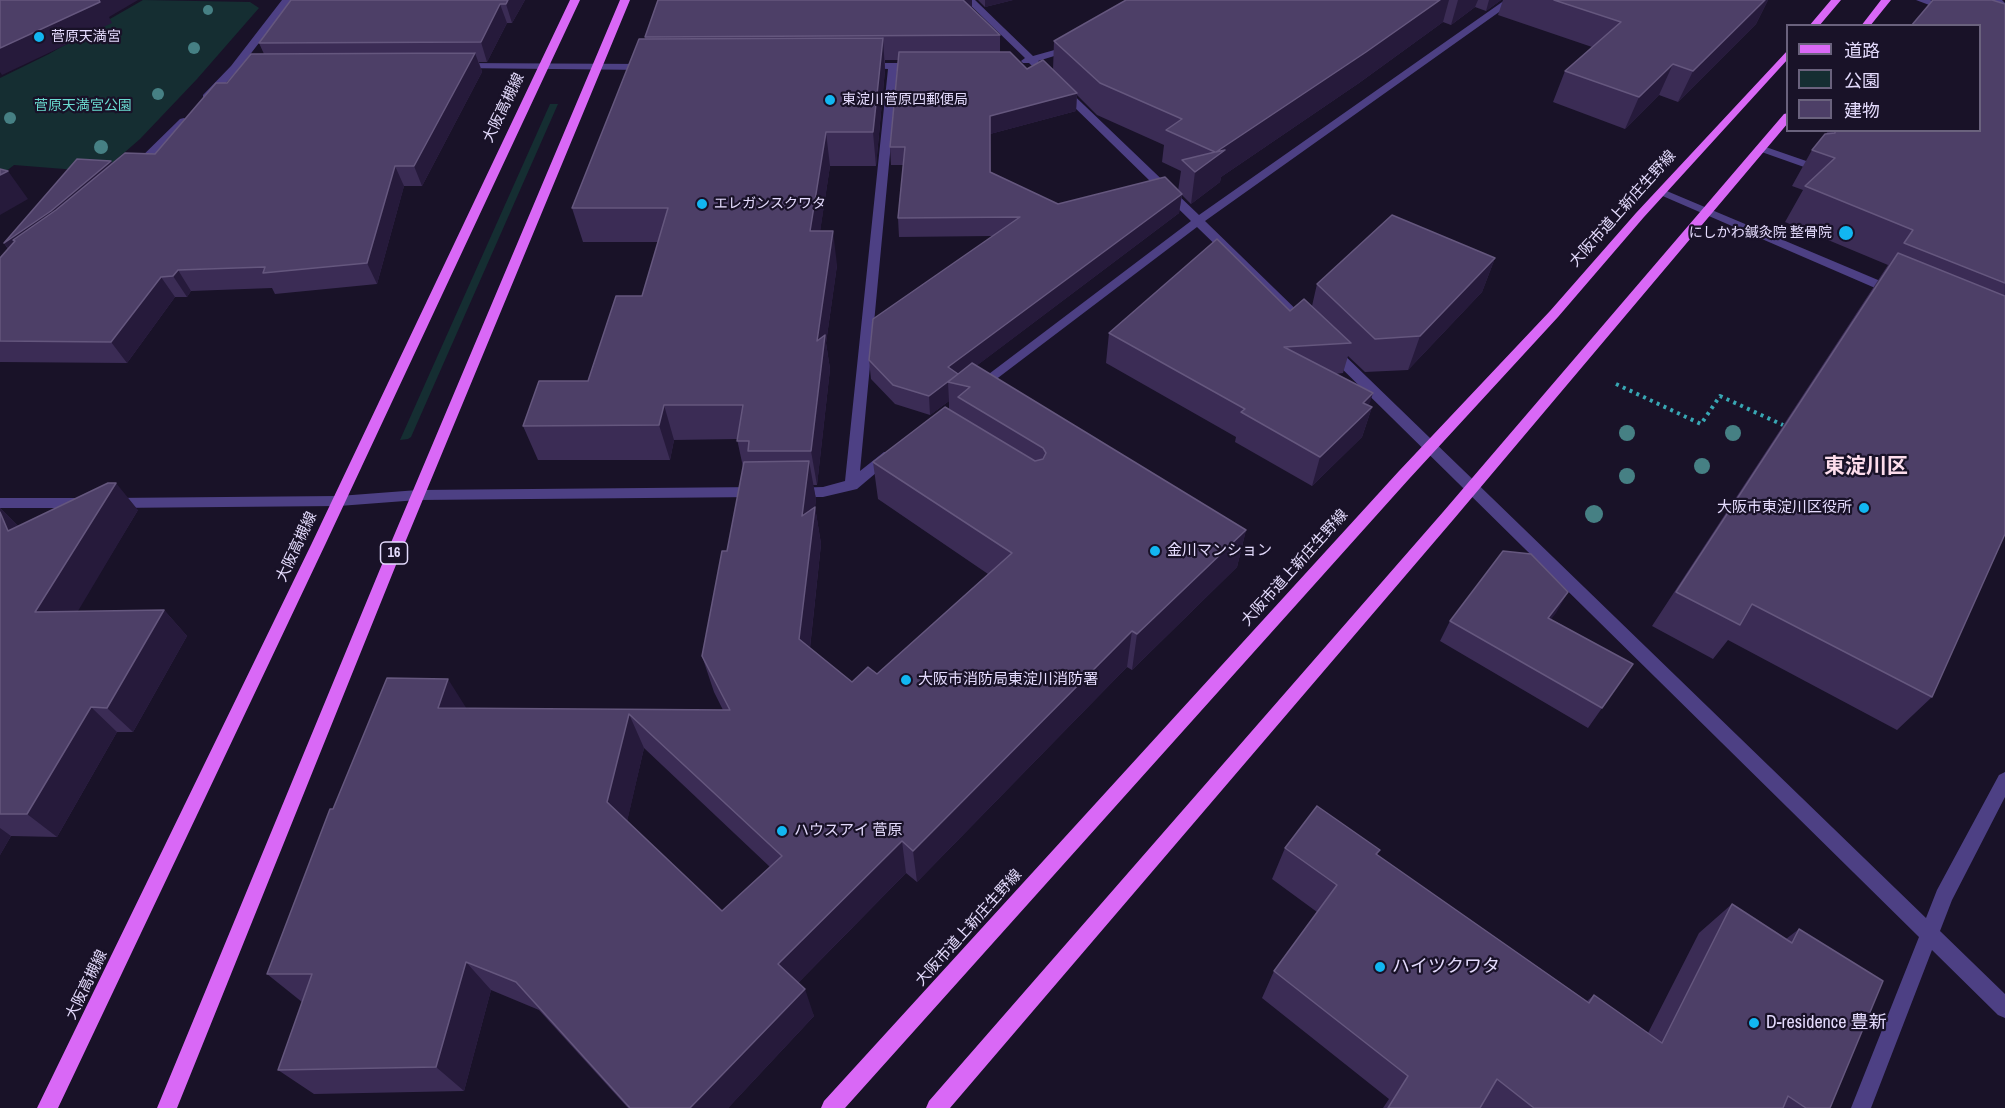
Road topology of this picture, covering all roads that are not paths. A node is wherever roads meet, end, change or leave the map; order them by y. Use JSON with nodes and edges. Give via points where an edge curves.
{"nodes":[{"id":1,"x":287,"y":0,"type":"edge"},
{"id":2,"x":575,"y":0,"type":"edge"},
{"id":3,"x":625,"y":0,"type":"edge"},
{"id":4,"x":970,"y":0,"type":"edge"},
{"id":5,"x":1511,"y":0,"type":"edge"},
{"id":6,"x":1836,"y":0,"type":"edge"},
{"id":7,"x":1886,"y":0,"type":"edge"},
{"id":8,"x":1921,"y":0,"type":"edge"},
{"id":9,"x":1997,"y":0,"type":"edge"},
{"id":10,"x":2005,"y":9,"type":"edge"},
{"id":11,"x":1954,"y":11,"type":"edge"},
{"id":12,"x":1815,"y":24,"type":"edge"},
{"id":13,"x":1867,"y":24,"type":"edge"},
{"id":14,"x":1081,"y":39,"type":"edge"},
{"id":15,"x":1786,"y":55,"type":"edge"},
{"id":16,"x":1033,"y":59,"type":"junction"},
{"id":17,"x":1012,"y":65,"type":"edge"},
{"id":18,"x":445,"y":66,"type":"edge"},
{"id":19,"x":545,"y":66,"type":"junction"},
{"id":20,"x":893,"y":66,"type":"junction"},
{"id":21,"x":928,"y":66,"type":"edge"},
{"id":22,"x":269,"y":67,"type":"edge"},
{"id":23,"x":598,"y":67,"type":"junction"},
{"id":24,"x":855,"y":67,"type":"edge"},
{"id":25,"x":234,"y":68,"type":"junction"},
{"id":26,"x":660,"y":68,"type":"edge"},
{"id":27,"x":202,"y":102,"type":"edge"},
{"id":28,"x":194,"y":111,"type":"edge"},
{"id":29,"x":1786,"y":118,"type":"edge"},
{"id":30,"x":1760,"y":148,"type":"junction"},
{"id":31,"x":1808,"y":165,"type":"dead end"},
{"id":32,"x":127,"y":175,"type":"edge"},
{"id":33,"x":1662,"y":192,"type":"junction"},
{"id":34,"x":1708,"y":210,"type":"junction"},
{"id":35,"x":1199,"y":221,"type":"junction"},
{"id":36,"x":1907,"y":297,"type":"edge"},
{"id":37,"x":967,"y":397,"type":"edge"},
{"id":38,"x":904,"y":445,"type":"edge"},
{"id":39,"x":1431,"y":447,"type":"junction"},
{"id":40,"x":852,"y":485,"type":"junction"},
{"id":41,"x":1471,"y":487,"type":"junction"},
{"id":42,"x":418,"y":495,"type":"junction"},
{"id":43,"x":339,"y":501,"type":"junction"},
{"id":44,"x":0,"y":503,"type":"edge"},
{"id":45,"x":2005,"y":780,"type":"edge"},
{"id":46,"x":1928,"y":933,"type":"junction"},
{"id":47,"x":2005,"y":1008,"type":"edge"},
{"id":48,"x":47,"y":1108,"type":"edge"},
{"id":49,"x":167,"y":1108,"type":"edge"},
{"id":50,"x":831,"y":1108,"type":"edge"},
{"id":51,"x":936,"y":1108,"type":"edge"},
{"id":52,"x":1861,"y":1108,"type":"edge"}],
"edges":[{"from":1,"to":25,"type":"street"},
{"from":2,"to":19,"type":"main road","name":"大阪高槻線"},
{"from":3,"to":23,"type":"main road","number":"16"},
{"from":4,"to":16,"type":"street"},
{"from":5,"to":35,"type":"street"},
{"from":6,"to":12,"type":"main road"},
{"from":7,"to":13,"type":"main road"},
{"from":8,"to":11,"type":"street"},
{"from":9,"to":10,"type":"street"},
{"from":14,"to":16,"type":"street","via":[[1061,51]]},
{"from":15,"to":33,"type":"main road","name":"大阪市道上新庄生野線"},
{"from":16,"to":17,"type":"street"},
{"from":16,"to":35,"type":"street"},
{"from":18,"to":19,"type":"street"},
{"from":19,"to":23,"type":"street"},
{"from":19,"to":43,"type":"main road","name":"大阪高槻線"},
{"from":20,"to":21,"type":"street"},
{"from":20,"to":24,"type":"street"},
{"from":20,"to":40,"type":"street"},
{"from":22,"to":25,"type":"street"},
{"from":23,"to":26,"type":"street"},
{"from":23,"to":42,"type":"main road","number":"16"},
{"from":25,"to":27,"type":"street"},
{"from":28,"to":32,"type":"street","via":[[162,146]]},
{"from":29,"to":30,"type":"main road"},
{"from":30,"to":31,"type":"street"},
{"from":30,"to":34,"type":"main road"},
{"from":33,"to":34,"type":"street"},
{"from":33,"to":39,"type":"main road","name":"大阪市道上新庄生野線"},
{"from":34,"to":36,"type":"street"},
{"from":34,"to":41,"type":"main road"},
{"from":35,"to":37,"type":"street"},
{"from":35,"to":39,"type":"street"},
{"from":38,"to":40,"type":"street"},
{"from":39,"to":41,"type":"street"},
{"from":39,"to":50,"type":"main road","name":"大阪市道上新庄生野線"},
{"from":40,"to":42,"type":"street","via":[[823,492]]},
{"from":41,"to":46,"type":"street"},
{"from":41,"to":51,"type":"main road"},
{"from":42,"to":43,"type":"street"},
{"from":42,"to":49,"type":"main road","number":"16"},
{"from":43,"to":44,"type":"street"},
{"from":43,"to":48,"type":"main road","name":"大阪高槻線"},
{"from":45,"to":46,"type":"street"},
{"from":46,"to":47,"type":"street"},
{"from":46,"to":52,"type":"street"}]}
